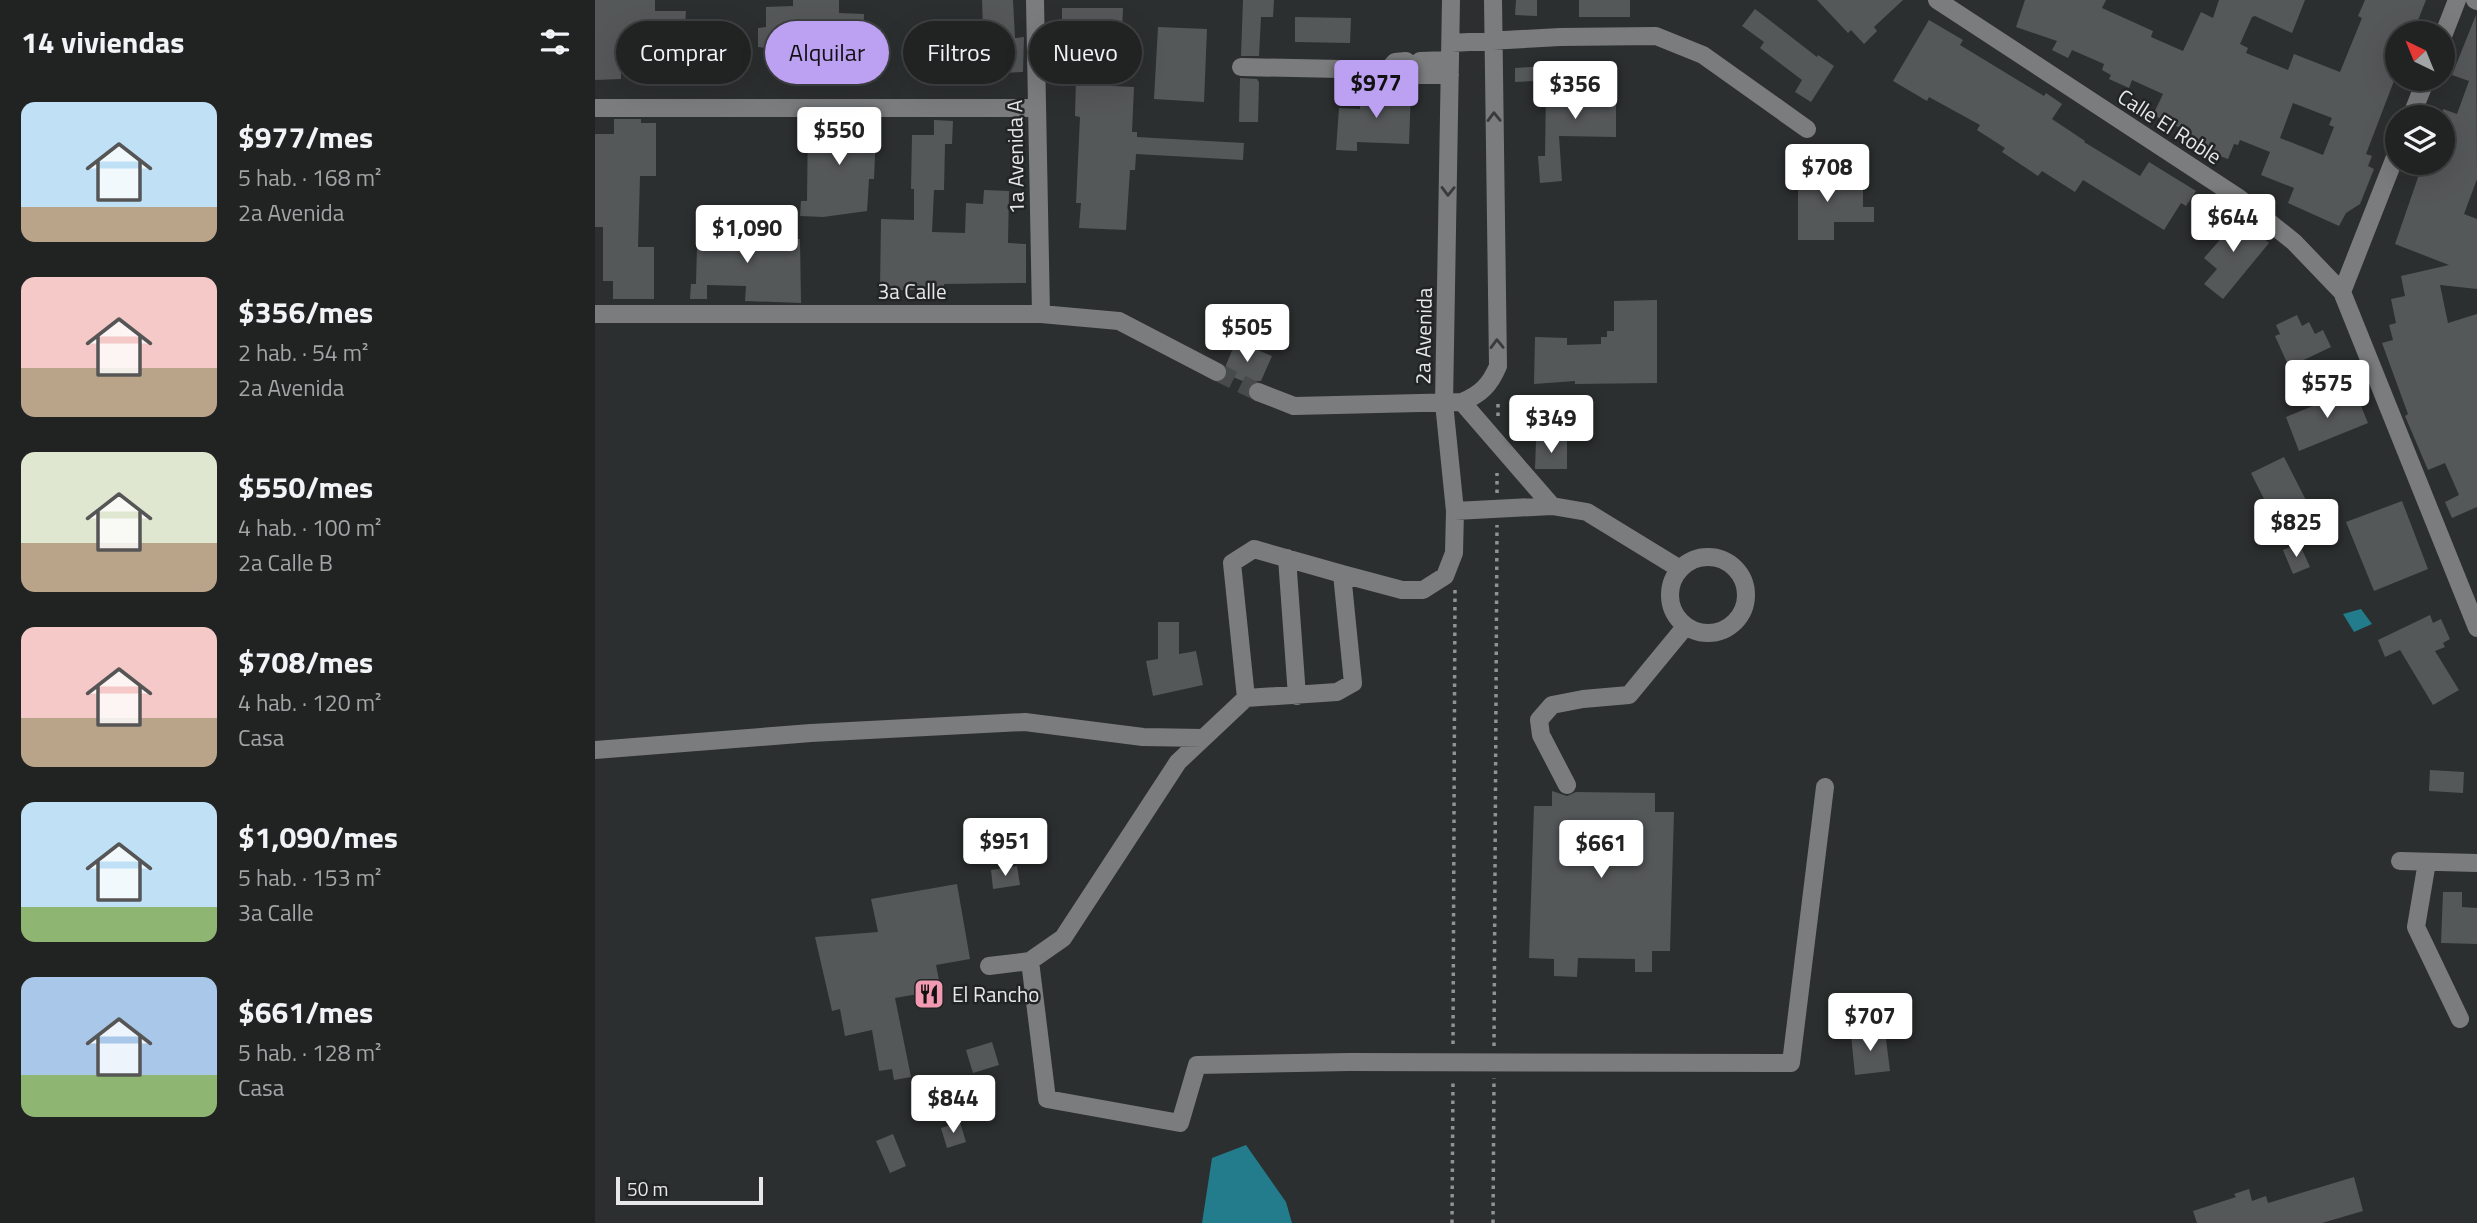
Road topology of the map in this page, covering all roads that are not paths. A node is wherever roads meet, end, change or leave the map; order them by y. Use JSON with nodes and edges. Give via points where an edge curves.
{"nodes":[{"id":1,"x":1035,"y":0,"type":"edge"},
{"id":2,"x":1451,"y":0,"type":"edge"},
{"id":3,"x":1493,"y":0,"type":"edge"},
{"id":4,"x":1937,"y":0,"type":"edge"},
{"id":5,"x":2457,"y":0,"type":"edge"},
{"id":6,"x":2449,"y":21,"type":"edge"},
{"id":7,"x":1493,"y":40,"type":"junction"},
{"id":8,"x":1450,"y":59,"type":"junction"},
{"id":9,"x":1241,"y":67,"type":"dead end"},
{"id":10,"x":595,"y":108,"type":"edge"},
{"id":11,"x":1037,"y":108,"type":"junction"},
{"id":12,"x":1807,"y":130,"type":"dead end"},
{"id":13,"x":2388,"y":175,"type":"edge"},
{"id":14,"x":2342,"y":292,"type":"junction"},
{"id":15,"x":595,"y":314,"type":"edge"},
{"id":16,"x":1041,"y":314,"type":"junction"},
{"id":17,"x":1217,"y":372,"type":"tunnel mouth"},
{"id":18,"x":1258,"y":392,"type":"tunnel mouth"},
{"id":19,"x":1453,"y":403,"type":"junction"},
{"id":20,"x":1552,"y":506,"type":"junction"},
{"id":21,"x":1455,"y":511,"type":"junction"},
{"id":22,"x":1287,"y":558,"type":"junction"},
{"id":23,"x":1680,"y":569,"type":"junction"},
{"id":24,"x":1342,"y":574,"type":"junction"},
{"id":25,"x":1685,"y":627,"type":"junction"},
{"id":26,"x":2477,"y":628,"type":"edge"},
{"id":27,"x":1297,"y":696,"type":"junction"},
{"id":28,"x":1246,"y":698,"type":"junction"},
{"id":29,"x":1203,"y":738,"type":"junction"},
{"id":30,"x":595,"y":750,"type":"edge"},
{"id":31,"x":1567,"y":785,"type":"dead end"},
{"id":32,"x":1825,"y":787,"type":"dead end"},
{"id":33,"x":2400,"y":861,"type":"dead end"},
{"id":34,"x":2427,"y":862,"type":"junction"},
{"id":35,"x":2477,"y":863,"type":"edge"},
{"id":36,"x":1030,"y":961,"type":"junction"},
{"id":37,"x":989,"y":966,"type":"dead end"},
{"id":38,"x":2460,"y":1019,"type":"dead end"}],
"edges":[{"from":1,"to":11,"type":"street","name":"1a Avenida A"},
{"from":2,"to":8,"type":"street","name":"2a Avenida"},
{"from":3,"to":7,"type":"street"},
{"from":4,"to":14,"type":"street","name":"Calle El Roble","via":[[2239,198],[2294,242]]},
{"from":5,"to":6,"type":"street"},
{"from":7,"to":8,"type":"street"},
{"from":7,"to":12,"type":"street","via":[[1656,36],[1703,55]]},
{"from":19,"to":7,"type":"street","one_way":true,"via":[[1478,395],[1492,382],[1498,366]]},
{"from":8,"to":9,"type":"street","via":[[1408,68]]},
{"from":8,"to":19,"type":"street","name":"2a Avenida","one_way":true},
{"from":10,"to":11,"type":"street"},
{"from":11,"to":16,"type":"street","name":"1a Avenida A"},
{"from":13,"to":14,"type":"street"},
{"from":14,"to":26,"type":"street","name":"Calle El Roble"},
{"from":15,"to":16,"type":"street","name":"3a Calle"},
{"from":16,"to":17,"type":"street","name":"3a Calle","via":[[1119,321]]},
{"from":18,"to":19,"type":"street","via":[[1294,406]]},
{"from":19,"to":20,"type":"street"},
{"from":19,"to":21,"type":"street","name":"2a Avenida"},
{"from":20,"to":21,"type":"street"},
{"from":20,"to":23,"type":"street","via":[[1587,512]]},
{"from":21,"to":24,"type":"street","name":"2a Avenida","via":[[1454,553],[1445,576],[1423,590],[1402,590]]},
{"from":22,"to":24,"type":"street","name":"2a Avenida"},
{"from":22,"to":27,"type":"street"},
{"from":22,"to":28,"type":"street","name":"2a Avenida","via":[[1254,549],[1232,563]]},
{"from":23,"to":25,"type":"street","via":[[1669,592],[1676,617]]},
{"from":23,"to":25,"type":"street","via":[[1701,557],[1713,557],[1735,568],[1746,590],[1741,614],[1723,631],[1710,634]]},
{"from":24,"to":27,"type":"street","via":[[1353,682],[1337,692]]},
{"from":25,"to":31,"type":"street","via":[[1629,695],[1552,705],[1539,720],[1541,735]]},
{"from":27,"to":28,"type":"street"},
{"from":28,"to":29,"type":"street"},
{"from":29,"to":30,"type":"street","via":[[1143,737],[1025,722]]},
{"from":29,"to":36,"type":"street","via":[[1178,762],[1063,937]]},
{"from":32,"to":36,"type":"street","via":[[1791,1063],[1197,1065],[1180,1123],[1047,1099]]},
{"from":33,"to":34,"type":"street"},
{"from":34,"to":35,"type":"street"},
{"from":34,"to":38,"type":"street","via":[[2416,927]]},
{"from":36,"to":37,"type":"street"}]}
